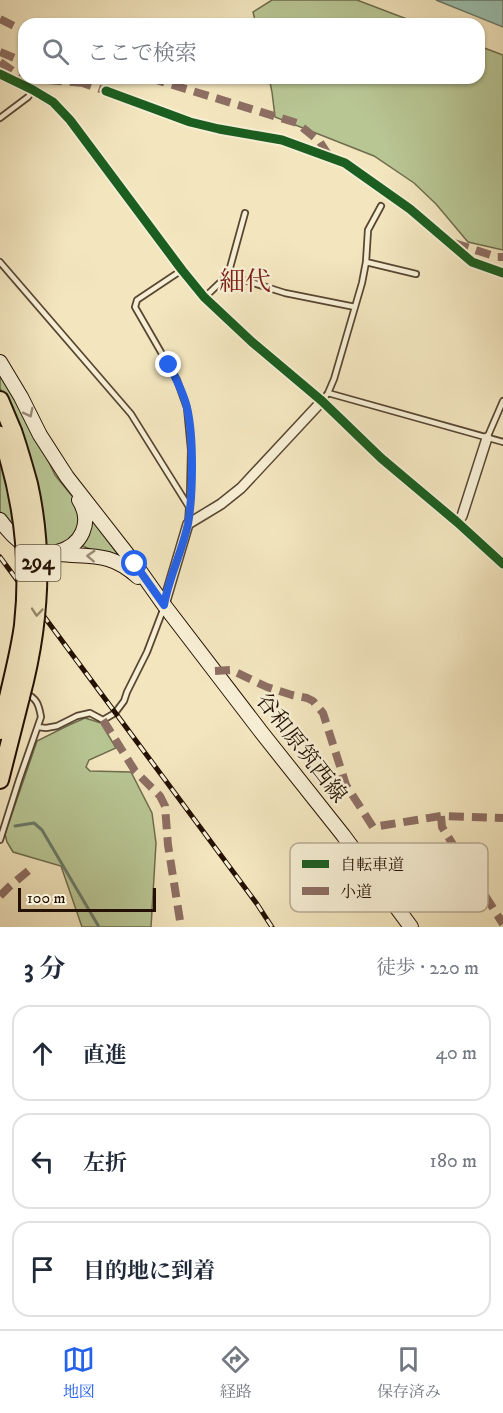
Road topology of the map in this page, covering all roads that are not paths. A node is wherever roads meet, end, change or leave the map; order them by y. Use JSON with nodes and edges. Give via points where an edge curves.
{"nodes":[{"id":1,"x":0,"y":74,"type":"edge"},
{"id":2,"x":18,"y":83,"type":"edge"},
{"id":3,"x":21,"y":84,"type":"edge"},
{"id":4,"x":33,"y":90,"type":"junction"},
{"id":5,"x":0,"y":118,"type":"edge"},
{"id":6,"x":381,"y":206,"type":"dead end"},
{"id":7,"x":245,"y":213,"type":"dead end"},
{"id":8,"x":0,"y":262,"type":"edge"},
{"id":9,"x":366,"y":262,"type":"junction"},
{"id":10,"x":182,"y":270,"type":"junction"},
{"id":11,"x":228,"y":274,"type":"junction"},
{"id":12,"x":416,"y":274,"type":"dead end"},
{"id":13,"x":204,"y":297,"type":"junction"},
{"id":14,"x":355,"y":307,"type":"junction"},
{"id":15,"x":0,"y":362,"type":"edge"},
{"id":16,"x":325,"y":397,"type":"junction"},
{"id":17,"x":0,"y":400,"type":"edge"},
{"id":18,"x":503,"y":401,"type":"edge"},
{"id":19,"x":5,"y":433,"type":"edge"},
{"id":20,"x":487,"y":438,"type":"junction"},
{"id":21,"x":503,"y":442,"type":"edge"},
{"id":22,"x":67,"y":477,"type":"junction"},
{"id":23,"x":189,"y":507,"type":"junction"},
{"id":24,"x":0,"y":520,"type":"edge"},
{"id":25,"x":457,"y":522,"type":"junction"},
{"id":26,"x":188,"y":524,"type":"junction"},
{"id":27,"x":53,"y":553,"type":"junction"},
{"id":28,"x":503,"y":564,"type":"edge"},
{"id":29,"x":160,"y":600,"type":"junction"},
{"id":30,"x":11,"y":692,"type":"junction"},
{"id":31,"x":38,"y":727,"type":"junction"},
{"id":32,"x":0,"y":732,"type":"edge"},
{"id":33,"x":0,"y":780,"type":"edge"},
{"id":34,"x":0,"y":840,"type":"edge"},
{"id":35,"x":349,"y":843,"type":"edge"},
{"id":36,"x":400,"y":912,"type":"edge"},
{"id":37,"x":411,"y":927,"type":"edge"}],
"edges":[{"from":1,"to":2,"type":"street"},
{"from":3,"to":4,"type":"street"},
{"from":4,"to":5,"type":"lane"},
{"from":4,"to":10,"type":"street","via":[[53,102],[70,120]]},
{"from":6,"to":9,"type":"lane","via":[[368,230]]},
{"from":7,"to":11,"type":"lane"},
{"from":8,"to":23,"type":"lane","via":[[131,414]]},
{"from":9,"to":12,"type":"lane"},
{"from":9,"to":14,"type":"lane"},
{"from":10,"to":13,"type":"street"},
{"from":10,"to":23,"type":"lane","via":[[137,300],[135,307],[177,380],[187,408],[191,450]]},
{"from":11,"to":13,"type":"lane"},
{"from":11,"to":14,"type":"lane","via":[[285,293]]},
{"from":13,"to":16,"type":"street","via":[[252,342]]},
{"from":14,"to":16,"type":"lane"},
{"from":15,"to":22,"type":"main road","one_way":true},
{"from":16,"to":20,"type":"lane"},
{"from":16,"to":25,"type":"street","via":[[381,458]]},
{"from":16,"to":26,"type":"street","via":[[241,488]]},
{"from":17,"to":19,"type":"highway","number":"294"},
{"from":18,"to":20,"type":"lane"},
{"from":19,"to":30,"type":"highway","number":"294","bridge":true,"via":[[26,559],[23,625]]},
{"from":20,"to":21,"type":"lane"},
{"from":20,"to":25,"type":"street"},
{"from":22,"to":27,"type":"main road","via":[[85,511],[86,523],[75,543]]},
{"from":22,"to":29,"type":"main road"},
{"from":23,"to":26,"type":"lane"},
{"from":24,"to":27,"type":"main road","via":[[28,547]]},
{"from":25,"to":28,"type":"street"},
{"from":26,"to":29,"type":"street"},
{"from":29,"to":27,"type":"main road","one_way":true,"via":[[132,571],[109,558]]},
{"from":29,"to":31,"type":"lane","via":[[158,625],[118,710],[103,720],[90,713],[57,726]]},
{"from":29,"to":35,"type":"main road","name":"谷和原筑西線"},
{"from":30,"to":31,"type":"lane","via":[[24,692],[36,700],[41,717]]},
{"from":30,"to":32,"type":"highway","number":"294"},
{"from":30,"to":33,"type":"highway","number":"294"},
{"from":31,"to":34,"type":"lane"},
{"from":36,"to":37,"type":"main road","name":"谷和原筑西線"}]}
